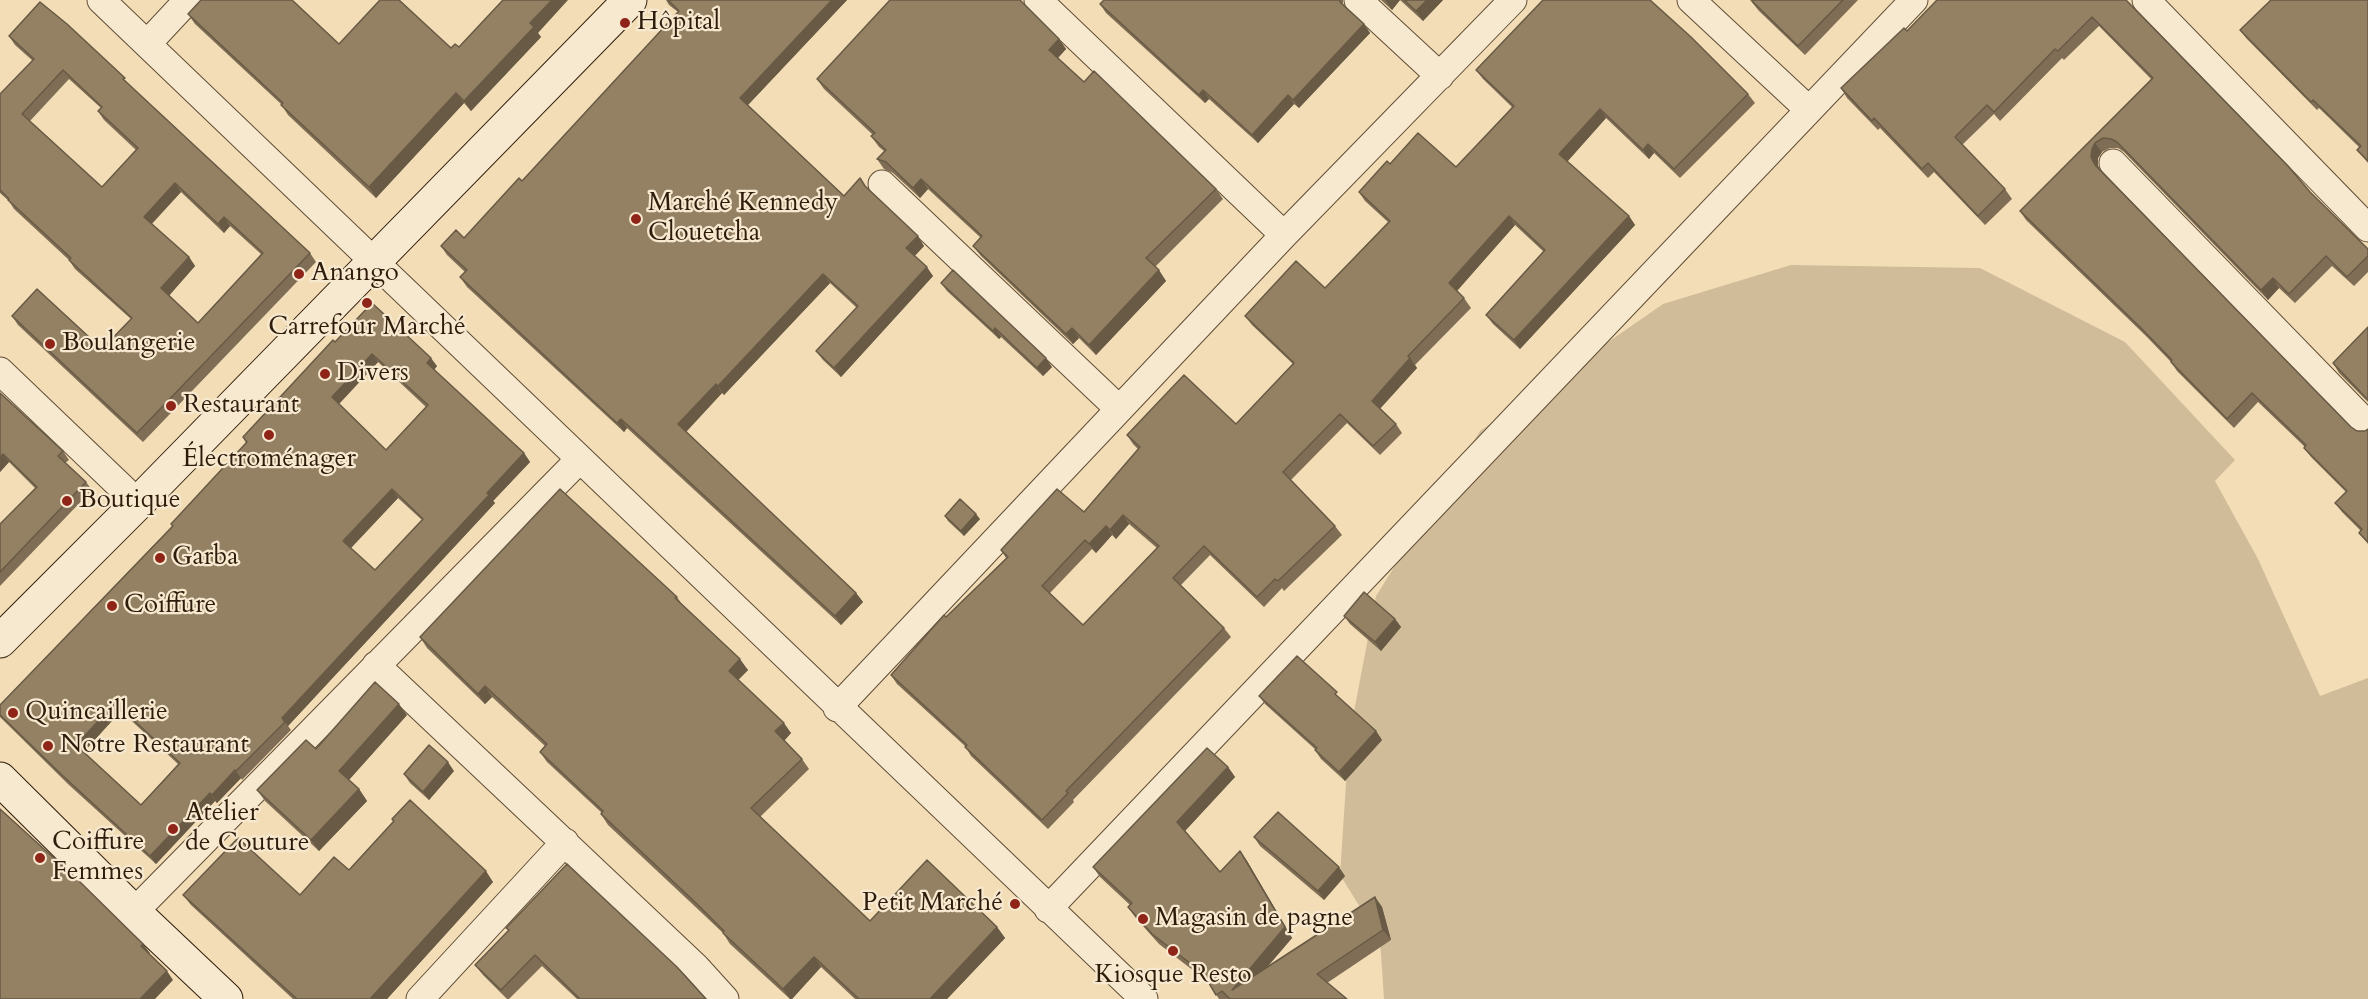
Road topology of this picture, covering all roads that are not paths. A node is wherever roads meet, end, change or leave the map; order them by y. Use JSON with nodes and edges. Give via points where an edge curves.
{"nodes":[{"id":1,"x":101,"y":0,"type":"edge"},
{"id":2,"x":188,"y":0,"type":"edge"},
{"id":3,"x":630,"y":0,"type":"edge"},
{"id":4,"x":1038,"y":0,"type":"edge"},
{"id":5,"x":1358,"y":0,"type":"edge"},
{"id":6,"x":1513,"y":0,"type":"edge"},
{"id":7,"x":1691,"y":0,"type":"edge"},
{"id":8,"x":1914,"y":0,"type":"edge"},
{"id":9,"x":2146,"y":0,"type":"edge"},
{"id":10,"x":147,"y":44,"type":"junction"},
{"id":11,"x":1440,"y":76,"type":"junction"},
{"id":12,"x":1809,"y":110,"type":"junction"},
{"id":13,"x":2113,"y":163,"type":"dead end"},
{"id":14,"x":882,"y":184,"type":"dead end"},
{"id":15,"x":2368,"y":228,"type":"edge"},
{"id":16,"x":1284,"y":235,"type":"junction"},
{"id":17,"x":373,"y":262,"type":"junction"},
{"id":18,"x":0,"y":371,"type":"edge"},
{"id":19,"x":1119,"y":409,"type":"junction"},
{"id":20,"x":2368,"y":425,"type":"edge"},
{"id":21,"x":579,"y":460,"type":"junction"},
{"id":22,"x":138,"y":503,"type":"junction"},
{"id":23,"x":0,"y":641,"type":"edge"},
{"id":24,"x":376,"y":665,"type":"junction"},
{"id":25,"x":837,"y":708,"type":"junction"},
{"id":26,"x":0,"y":779,"type":"edge"},
{"id":27,"x":566,"y":842,"type":"junction"},
{"id":28,"x":1047,"y":909,"type":"junction"},
{"id":29,"x":134,"y":912,"type":"junction"},
{"id":30,"x":226,"y":999,"type":"edge"},
{"id":31,"x":420,"y":999,"type":"edge"},
{"id":32,"x":725,"y":999,"type":"edge"},
{"id":33,"x":1143,"y":999,"type":"edge"}],
"edges":[{"from":1,"to":10,"type":"street"},
{"from":2,"to":10,"type":"street"},
{"from":3,"to":17,"type":"street"},
{"from":4,"to":16,"type":"street"},
{"from":5,"to":11,"type":"street"},
{"from":6,"to":11,"type":"street"},
{"from":7,"to":12,"type":"street"},
{"from":8,"to":12,"type":"street"},
{"from":9,"to":15,"type":"street"},
{"from":10,"to":17,"type":"street"},
{"from":11,"to":16,"type":"street"},
{"from":12,"to":28,"type":"street"},
{"from":13,"to":20,"type":"street"},
{"from":14,"to":19,"type":"street"},
{"from":16,"to":19,"type":"street"},
{"from":17,"to":21,"type":"street"},
{"from":17,"to":22,"type":"street"},
{"from":18,"to":22,"type":"street"},
{"from":19,"to":25,"type":"street"},
{"from":21,"to":24,"type":"street"},
{"from":21,"to":25,"type":"street"},
{"from":22,"to":23,"type":"street"},
{"from":24,"to":27,"type":"street"},
{"from":24,"to":29,"type":"street"},
{"from":25,"to":28,"type":"street"},
{"from":26,"to":29,"type":"street"},
{"from":27,"to":31,"type":"street"},
{"from":27,"to":32,"type":"street"},
{"from":28,"to":33,"type":"street"},
{"from":29,"to":30,"type":"street"}]}
